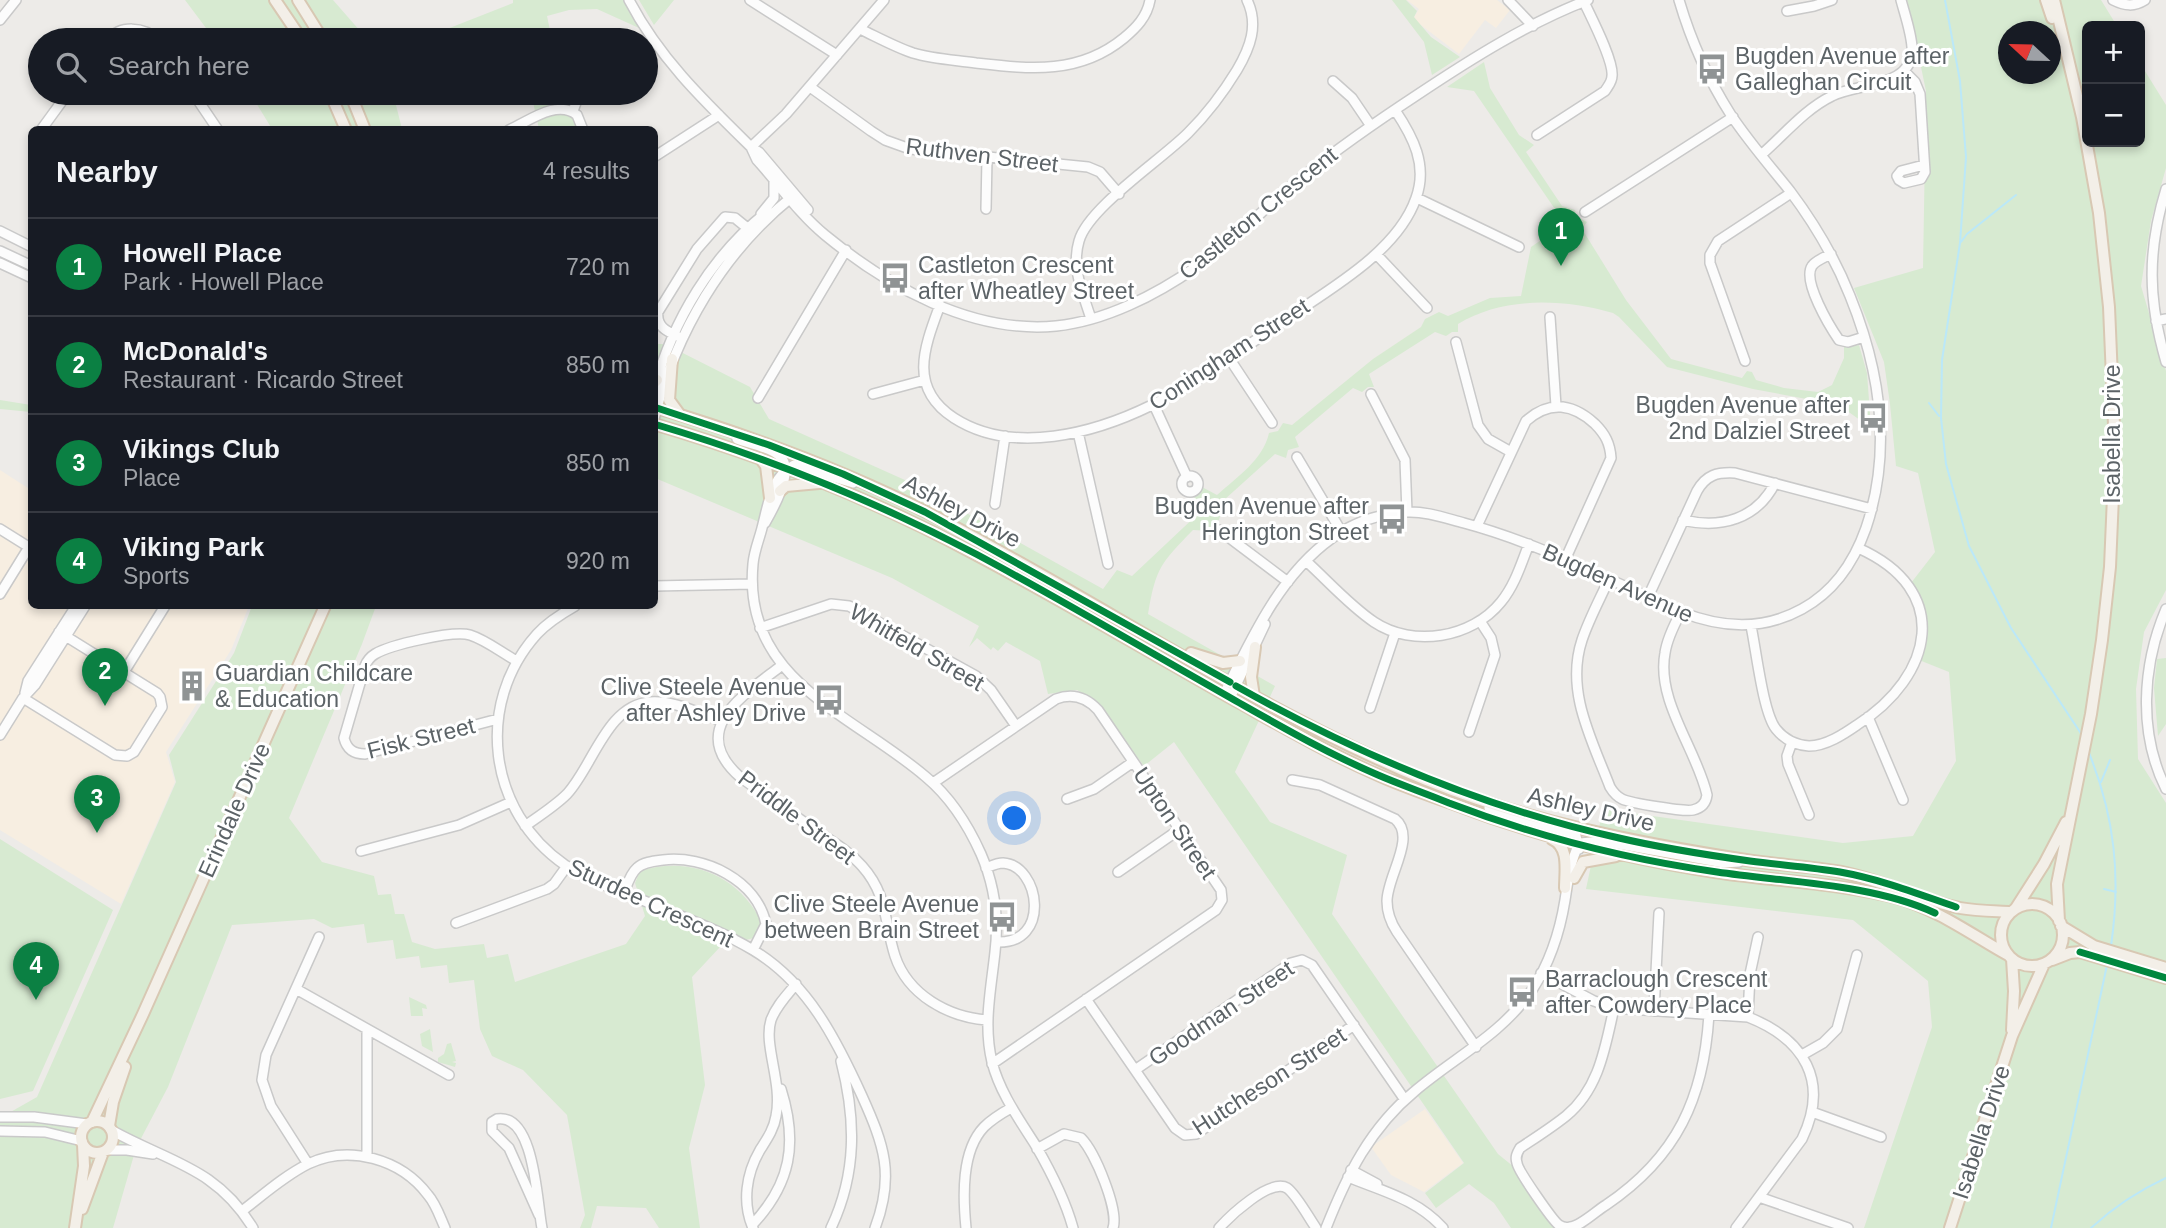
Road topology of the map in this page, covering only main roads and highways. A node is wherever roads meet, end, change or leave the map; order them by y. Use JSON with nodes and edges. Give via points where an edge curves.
{"nodes":[{"id":1,"x":275,"y":0,"type":"edge"},
{"id":2,"x":298,"y":0,"type":"edge"},
{"id":3,"x":2046,"y":0,"type":"edge"},
{"id":4,"x":2054,"y":0,"type":"edge"},
{"id":5,"x":294,"y":28,"type":"edge"},
{"id":6,"x":316,"y":28,"type":"edge"},
{"id":7,"x":2067,"y":56,"type":"junction"},
{"id":8,"x":335,"y":105,"type":"edge"},
{"id":9,"x":355,"y":105,"type":"edge"},
{"id":10,"x":344,"y":126,"type":"edge"},
{"id":11,"x":363,"y":126,"type":"edge"},
{"id":12,"x":672,"y":359,"type":"road end"},
{"id":13,"x":658,"y":411,"type":"edge"},
{"id":14,"x":680,"y":415,"type":"junction"},
{"id":15,"x":658,"y":425,"type":"edge"},
{"id":16,"x":759,"y":457,"type":"junction"},
{"id":17,"x":825,"y":483,"type":"junction"},
{"id":18,"x":780,"y":491,"type":"road end"},
{"id":19,"x":770,"y":498,"type":"road end"},
{"id":20,"x":324,"y":609,"type":"edge"},
{"id":21,"x":1147,"y":635,"type":"junction"},
{"id":22,"x":1255,"y":647,"type":"road end"},
{"id":23,"x":1240,"y":661,"type":"road end"},
{"id":24,"x":1254,"y":695,"type":"junction"},
{"id":25,"x":2070,"y":813,"type":"junction"},
{"id":26,"x":1540,"y":834,"type":"junction"},
{"id":27,"x":1622,"y":855,"type":"junction"},
{"id":28,"x":1573,"y":878,"type":"road end"},
{"id":29,"x":1565,"y":892,"type":"road end"},
{"id":30,"x":2014,"y":910,"type":"junction"},
{"id":31,"x":2060,"y":923,"type":"junction"},
{"id":32,"x":2093,"y":950,"type":"junction"},
{"id":33,"x":2010,"y":957,"type":"junction"},
{"id":34,"x":2047,"y":962,"type":"junction"},
{"id":35,"x":2133,"y":963,"type":"junction"},
{"id":36,"x":2166,"y":968,"type":"edge"},
{"id":37,"x":2166,"y":978,"type":"edge"},
{"id":38,"x":143,"y":1014,"type":"junction"},
{"id":39,"x":2012,"y":1036,"type":"junction"},
{"id":40,"x":90,"y":1123,"type":"junction"},
{"id":41,"x":110,"y":1128,"type":"junction"},
{"id":42,"x":82,"y":1143,"type":"junction"},
{"id":43,"x":105,"y":1151,"type":"junction"},
{"id":44,"x":75,"y":1228,"type":"edge"},
{"id":45,"x":1950,"y":1228,"type":"edge"}],
"edges":[{"from":1,"to":5,"type":"main road"},
{"from":2,"to":6,"type":"main road"},
{"from":3,"to":7,"type":"main road","name":"Isabella Drive"},
{"from":4,"to":7,"type":"main road","name":"Isabella Drive"},
{"from":7,"to":25,"type":"main road","name":"Isabella Drive","via":[[2099,213],[2114,392],[2110,567],[2091,714]]},
{"from":8,"to":10,"type":"main road"},
{"from":9,"to":11,"type":"main road"},
{"from":12,"to":14,"type":"main road","via":[[669,400]]},
{"from":13,"to":14,"type":"main road","name":"Ashley Drive"},
{"from":14,"to":21,"type":"main road","name":"Ashley Drive","via":[[815,462],[888,494]]},
{"from":15,"to":16,"type":"main road","name":"Ashley Drive"},
{"from":16,"to":17,"type":"main road","name":"Ashley Drive"},
{"from":16,"to":19,"type":"main road","via":[[766,466]]},
{"from":17,"to":18,"type":"main road","via":[[786,486]]},
{"from":17,"to":26,"type":"main road","name":"Ashley Drive","via":[[968,550],[1314,744],[1376,774]]},
{"from":20,"to":38,"type":"main road","name":"Erindale Drive"},
{"from":21,"to":23,"type":"main road","via":[[1160,636],[1209,660]]},
{"from":21,"to":24,"type":"main road","name":"Ashley Drive"},
{"from":22,"to":24,"type":"main road"},
{"from":24,"to":30,"type":"main road","name":"Ashley Drive","via":[[1336,740],[1439,785],[1517,812],[1622,839],[1840,872],[1956,907]]},
{"from":25,"to":30,"type":"main road","name":"Isabella Drive"},
{"from":25,"to":31,"type":"main road","name":"Isabella Drive","via":[[2057,884]]},
{"from":26,"to":27,"type":"main road","name":"Ashley Drive"},
{"from":26,"to":29,"type":"main road","via":[[1559,842],[1564,852]]},
{"from":27,"to":28,"type":"main road","via":[[1583,862]]},
{"from":27,"to":33,"type":"main road","name":"Ashley Drive","via":[[1898,899],[1935,913]]},
{"from":30,"to":31,"type":"main road","via":[[2040,905],[2052,911]]},
{"from":30,"to":33,"type":"main road","via":[[2001,934]]},
{"from":31,"to":32,"type":"main road"},
{"from":31,"to":34,"type":"main road","via":[[2062,944]]},
{"from":32,"to":34,"type":"main road"},
{"from":32,"to":35,"type":"main road"},
{"from":33,"to":34,"type":"main road","via":[[2027,966]]},
{"from":33,"to":39,"type":"main road","name":"Isabella Drive"},
{"from":34,"to":39,"type":"main road","name":"Isabella Drive"},
{"from":35,"to":36,"type":"main road"},
{"from":35,"to":37,"type":"main road"},
{"from":38,"to":40,"type":"main road","name":"Erindale Drive"},
{"from":38,"to":41,"type":"main road","name":"Erindale Drive","via":[[113,1102]]},
{"from":39,"to":45,"type":"main road","name":"Isabella Drive"},
{"from":40,"to":41,"type":"main road","via":[[101,1122]]},
{"from":40,"to":42,"type":"main road","name":"Erindale Drive","via":[[82,1132]]},
{"from":41,"to":43,"type":"main road","name":"Erindale Drive","via":[[112,1143]]},
{"from":42,"to":43,"type":"main road","via":[[89,1151]]},
{"from":42,"to":44,"type":"main road","name":"Erindale Drive","via":[[84,1166]]},
{"from":43,"to":44,"type":"main road","name":"Erindale Drive"}]}
